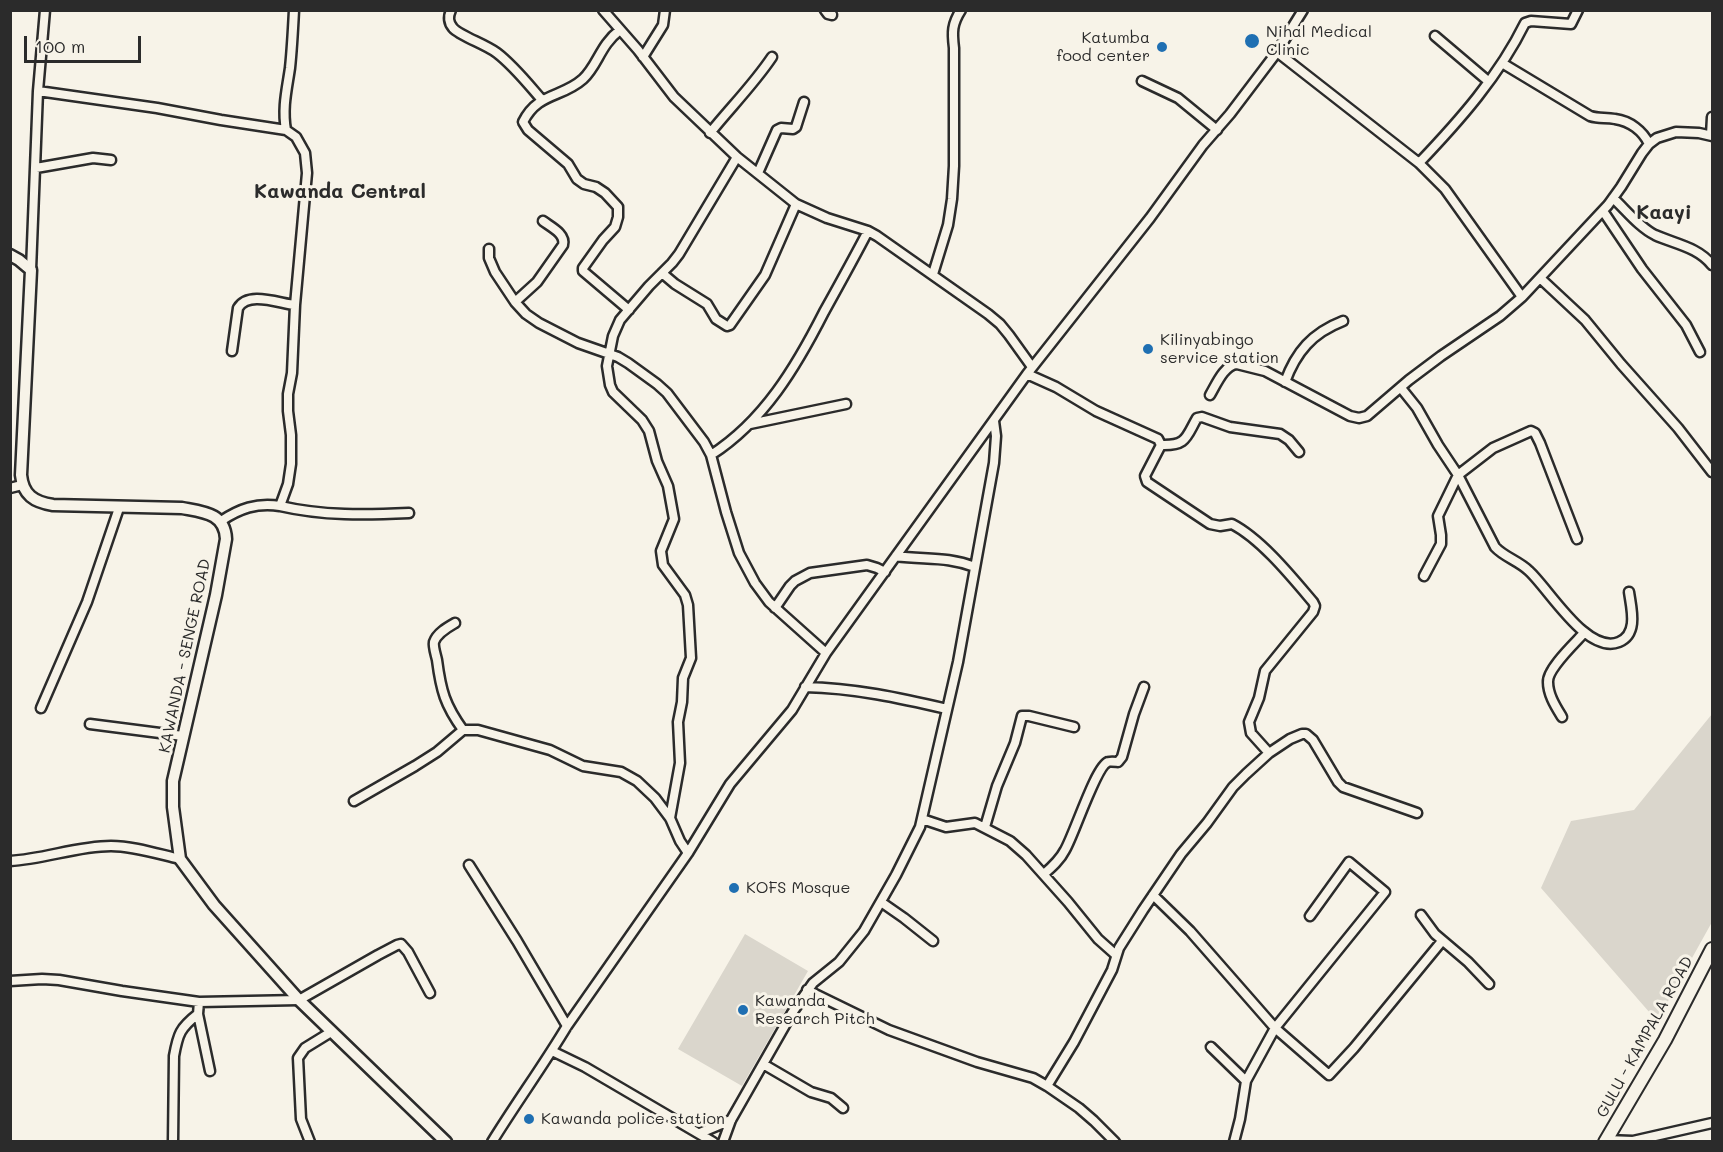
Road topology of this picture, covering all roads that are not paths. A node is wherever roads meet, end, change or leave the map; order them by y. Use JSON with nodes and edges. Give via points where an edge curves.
{"nodes":[{"id":1,"x":45,"y":10,"type":"edge"},
{"id":2,"x":294,"y":10,"type":"edge"},
{"id":3,"x":450,"y":10,"type":"edge"},
{"id":4,"x":603,"y":10,"type":"edge"},
{"id":5,"x":665,"y":10,"type":"edge"},
{"id":6,"x":961,"y":10,"type":"edge"},
{"id":7,"x":1578,"y":10,"type":"edge"},
{"id":8,"x":1300,"y":11,"type":"edge"},
{"id":9,"x":621,"y":30,"type":"junction"},
{"id":10,"x":1435,"y":36,"type":"dead end"},
{"id":11,"x":1277,"y":52,"type":"junction"},
{"id":12,"x":643,"y":57,"type":"junction"},
{"id":13,"x":772,"y":57,"type":"dead end"},
{"id":14,"x":1502,"y":63,"type":"junction"},
{"id":15,"x":1142,"y":81,"type":"dead end"},
{"id":16,"x":1488,"y":81,"type":"junction"},
{"id":17,"x":38,"y":91,"type":"junction"},
{"id":18,"x":542,"y":100,"type":"junction"},
{"id":19,"x":804,"y":102,"type":"dead end"},
{"id":20,"x":1713,"y":117,"type":"edge"},
{"id":21,"x":286,"y":130,"type":"junction"},
{"id":22,"x":1216,"y":130,"type":"junction"},
{"id":23,"x":710,"y":133,"type":"junction"},
{"id":24,"x":1712,"y":135,"type":"edge"},
{"id":25,"x":1649,"y":144,"type":"junction"},
{"id":26,"x":737,"y":157,"type":"junction"},
{"id":27,"x":111,"y":160,"type":"dead end"},
{"id":28,"x":1419,"y":164,"type":"junction"},
{"id":29,"x":36,"y":168,"type":"junction"},
{"id":30,"x":758,"y":173,"type":"junction"},
{"id":31,"x":1613,"y":198,"type":"junction"},
{"id":32,"x":796,"y":204,"type":"junction"},
{"id":33,"x":1603,"y":211,"type":"junction"},
{"id":34,"x":543,"y":221,"type":"dead end"},
{"id":35,"x":868,"y":231,"type":"junction"},
{"id":36,"x":489,"y":249,"type":"dead end"},
{"id":37,"x":10,"y":255,"type":"edge"},
{"id":38,"x":1713,"y":265,"type":"edge"},
{"id":39,"x":31,"y":270,"type":"junction"},
{"id":40,"x":662,"y":273,"type":"junction"},
{"id":41,"x":933,"y":274,"type":"junction"},
{"id":42,"x":1540,"y":278,"type":"junction"},
{"id":43,"x":1522,"y":297,"type":"junction"},
{"id":44,"x":514,"y":302,"type":"junction"},
{"id":45,"x":295,"y":305,"type":"junction"},
{"id":46,"x":629,"y":310,"type":"junction"},
{"id":47,"x":1343,"y":321,"type":"dead end"},
{"id":48,"x":232,"y":351,"type":"dead end"},
{"id":49,"x":1700,"y":352,"type":"dead end"},
{"id":50,"x":609,"y":355,"type":"junction"},
{"id":51,"x":1030,"y":370,"type":"junction"},
{"id":52,"x":1285,"y":382,"type":"junction"},
{"id":53,"x":1401,"y":388,"type":"junction"},
{"id":54,"x":1210,"y":395,"type":"dead end"},
{"id":55,"x":846,"y":404,"type":"dead end"},
{"id":56,"x":994,"y":421,"type":"junction"},
{"id":57,"x":750,"y":424,"type":"junction"},
{"id":58,"x":1161,"y":445,"type":"junction"},
{"id":59,"x":1299,"y":452,"type":"dead end"},
{"id":60,"x":711,"y":455,"type":"junction"},
{"id":61,"x":1712,"y":472,"type":"edge"},
{"id":62,"x":1458,"y":475,"type":"junction"},
{"id":63,"x":16,"y":487,"type":"edge"},
{"id":64,"x":280,"y":506,"type":"junction"},
{"id":65,"x":119,"y":508,"type":"junction"},
{"id":66,"x":409,"y":513,"type":"dead end"},
{"id":67,"x":221,"y":521,"type":"junction"},
{"id":68,"x":1577,"y":539,"type":"dead end"},
{"id":69,"x":896,"y":556,"type":"junction"},
{"id":70,"x":975,"y":567,"type":"junction"},
{"id":71,"x":885,"y":572,"type":"junction"},
{"id":72,"x":1424,"y":576,"type":"dead end"},
{"id":73,"x":1629,"y":592,"type":"dead end"},
{"id":74,"x":775,"y":608,"type":"junction"},
{"id":75,"x":455,"y":623,"type":"dead end"},
{"id":76,"x":1584,"y":633,"type":"junction"},
{"id":77,"x":826,"y":653,"type":"junction"},
{"id":78,"x":805,"y":687,"type":"junction"},
{"id":79,"x":1144,"y":687,"type":"dead end"},
{"id":80,"x":41,"y":708,"type":"dead end"},
{"id":81,"x":947,"y":709,"type":"junction"},
{"id":82,"x":1562,"y":717,"type":"dead end"},
{"id":83,"x":90,"y":724,"type":"dead end"},
{"id":84,"x":1074,"y":726,"type":"dead end"},
{"id":85,"x":462,"y":730,"type":"junction"},
{"id":86,"x":183,"y":736,"type":"junction"},
{"id":87,"x":1269,"y":753,"type":"junction"},
{"id":88,"x":354,"y":801,"type":"dead end"},
{"id":89,"x":1417,"y":813,"type":"dead end"},
{"id":90,"x":670,"y":818,"type":"junction"},
{"id":91,"x":922,"y":819,"type":"junction"},
{"id":92,"x":985,"y":827,"type":"junction"},
{"id":93,"x":688,"y":853,"type":"junction"},
{"id":94,"x":180,"y":859,"type":"junction"},
{"id":95,"x":10,"y":861,"type":"edge"},
{"id":96,"x":468,"y":865,"type":"dead end"},
{"id":97,"x":1044,"y":874,"type":"junction"},
{"id":98,"x":1153,"y":895,"type":"junction"},
{"id":99,"x":881,"y":902,"type":"junction"},
{"id":100,"x":1310,"y":915,"type":"dead end"},
{"id":101,"x":1421,"y":915,"type":"dead end"},
{"id":102,"x":933,"y":941,"type":"dead end"},
{"id":103,"x":1442,"y":941,"type":"junction"},
{"id":104,"x":1713,"y":949,"type":"edge"},
{"id":105,"x":1116,"y":955,"type":"junction"},
{"id":106,"x":10,"y":981,"type":"edge"},
{"id":107,"x":1489,"y":984,"type":"dead end"},
{"id":108,"x":807,"y":990,"type":"junction"},
{"id":109,"x":430,"y":993,"type":"dead end"},
{"id":110,"x":299,"y":1000,"type":"junction"},
{"id":111,"x":199,"y":1002,"type":"junction"},
{"id":112,"x":198,"y":1014,"type":"junction"},
{"id":113,"x":567,"y":1026,"type":"junction"},
{"id":114,"x":1275,"y":1028,"type":"junction"},
{"id":115,"x":331,"y":1032,"type":"junction"},
{"id":116,"x":1211,"y":1047,"type":"dead end"},
{"id":117,"x":552,"y":1051,"type":"junction"},
{"id":118,"x":763,"y":1064,"type":"junction"},
{"id":119,"x":210,"y":1071,"type":"dead end"},
{"id":120,"x":1246,"y":1081,"type":"junction"},
{"id":121,"x":1047,"y":1086,"type":"junction"},
{"id":122,"x":843,"y":1107,"type":"dead end"},
{"id":123,"x":731,"y":1120,"type":"junction"},
{"id":124,"x":1713,"y":1123,"type":"edge"},
{"id":125,"x":700,"y":1133,"type":"junction"},
{"id":126,"x":1605,"y":1141,"type":"edge"},
{"id":127,"x":173,"y":1142,"type":"edge"},
{"id":128,"x":310,"y":1142,"type":"edge"},
{"id":129,"x":446,"y":1142,"type":"edge"},
{"id":130,"x":492,"y":1142,"type":"edge"},
{"id":131,"x":713,"y":1142,"type":"edge"},
{"id":132,"x":723,"y":1142,"type":"edge"},
{"id":133,"x":1115,"y":1142,"type":"edge"},
{"id":134,"x":1234,"y":1142,"type":"edge"}],
"edges":[{"from":1,"to":17,"type":"street"},
{"from":2,"to":21,"type":"street","via":[[284,98]]},
{"from":3,"to":18,"type":"street","via":[[448,19],[457,32],[498,54]]},
{"from":4,"to":9,"type":"street"},
{"from":5,"to":12,"type":"street","via":[[663,25]]},
{"from":6,"to":41,"type":"street","via":[[952,31],[952,199]]},
{"from":7,"to":14,"type":"street","via":[[1568,25],[1527,21]]},
{"from":8,"to":11,"type":"street"},
{"from":9,"to":12,"type":"street"},
{"from":9,"to":18,"type":"street","via":[[608,42],[585,77]]},
{"from":10,"to":16,"type":"street"},
{"from":11,"to":22,"type":"street"},
{"from":11,"to":28,"type":"street"},
{"from":12,"to":23,"type":"street","via":[[674,97]]},
{"from":13,"to":23,"type":"street"},
{"from":14,"to":16,"type":"street"},
{"from":14,"to":25,"type":"street","via":[[1590,116],[1617,119],[1632,126],[1641,131]]},
{"from":15,"to":22,"type":"street","via":[[1178,98]]},
{"from":16,"to":28,"type":"street"},
{"from":17,"to":21,"type":"street"},
{"from":17,"to":29,"type":"street"},
{"from":18,"to":46,"type":"street","via":[[524,120],[525,127],[568,164],[577,179],[605,193],[618,207],[615,227],[583,271]]},
{"from":19,"to":30,"type":"street","via":[[796,127],[777,130]]},
{"from":20,"to":24,"type":"street"},
{"from":21,"to":45,"type":"street","via":[[296,136],[305,153],[308,172]]},
{"from":22,"to":51,"type":"street"},
{"from":23,"to":26,"type":"street"},
{"from":24,"to":25,"type":"street","via":[[1676,132]]},
{"from":25,"to":31,"type":"street"},
{"from":26,"to":30,"type":"street"},
{"from":26,"to":40,"type":"street","via":[[683,248]]},
{"from":27,"to":29,"type":"street","via":[[93,158]]},
{"from":28,"to":43,"type":"street","via":[[1445,189]]},
{"from":29,"to":39,"type":"street"},
{"from":30,"to":32,"type":"street"},
{"from":31,"to":33,"type":"street"},
{"from":31,"to":38,"type":"street","via":[[1651,232],[1694,250]]},
{"from":32,"to":35,"type":"street"},
{"from":32,"to":40,"type":"street","via":[[765,275],[730,325],[716,319],[707,304]]},
{"from":33,"to":42,"type":"street"},
{"from":33,"to":49,"type":"street","via":[[1686,325]]},
{"from":34,"to":44,"type":"street","via":[[563,236],[563,245],[537,282]]},
{"from":35,"to":41,"type":"street"},
{"from":35,"to":57,"type":"street","via":[[802,354]]},
{"from":36,"to":44,"type":"street","via":[[495,272]]},
{"from":37,"to":39,"type":"street"},
{"from":39,"to":63,"type":"street"},
{"from":40,"to":46,"type":"street"},
{"from":41,"to":51,"type":"street","via":[[1000,324]]},
{"from":42,"to":43,"type":"street"},
{"from":42,"to":61,"type":"street","via":[[1585,320]]},
{"from":43,"to":53,"type":"street"},
{"from":44,"to":50,"type":"street","via":[[539,322]]},
{"from":45,"to":48,"type":"street","via":[[254,299],[240,304]]},
{"from":45,"to":64,"type":"street","via":[[288,402],[291,464]]},
{"from":46,"to":50,"type":"street","via":[[620,320]]},
{"from":47,"to":52,"type":"street","via":[[1322,331],[1300,352]]},
{"from":50,"to":60,"type":"street","via":[[628,363],[668,393]]},
{"from":50,"to":90,"type":"street","via":[[610,386],[649,431],[669,486],[674,519],[661,551],[663,565],[688,605],[691,658],[683,678],[678,722],[680,763]]},
{"from":51,"to":56,"type":"street"},
{"from":51,"to":58,"type":"street"},
{"from":52,"to":53,"type":"street","via":[[1359,418],[1371,414]]},
{"from":52,"to":54,"type":"street","via":[[1265,371],[1233,364]]},
{"from":53,"to":62,"type":"street","via":[[1418,408]]},
{"from":55,"to":57,"type":"street"},
{"from":56,"to":69,"type":"street"},
{"from":56,"to":70,"type":"street","via":[[994,463]]},
{"from":57,"to":60,"type":"street"},
{"from":58,"to":59,"type":"street","via":[[1185,440],[1197,418],[1202,417],[1230,427],[1280,434]]},
{"from":58,"to":87,"type":"street","via":[[1145,476],[1147,482],[1210,524],[1232,524],[1251,536],[1314,604],[1313,612],[1265,671],[1260,698],[1249,722],[1251,733]]},
{"from":60,"to":74,"type":"street","via":[[739,553],[754,583]]},
{"from":62,"to":68,"type":"street","via":[[1493,448],[1533,432]]},
{"from":62,"to":72,"type":"street","via":[[1438,516],[1441,544]]},
{"from":62,"to":76,"type":"street","via":[[1495,547],[1529,571]]},
{"from":63,"to":65,"type":"street","via":[[43,503]]},
{"from":64,"to":66,"type":"street","via":[[320,513]]},
{"from":64,"to":67,"type":"street","via":[[244,508]]},
{"from":65,"to":67,"type":"street","via":[[182,508]]},
{"from":65,"to":80,"type":"street","via":[[87,602]]},
{"from":67,"to":86,"type":"street","name":"KAWANDA - SENGE ROAD","via":[[226,538],[216,595]]},
{"from":69,"to":70,"type":"street","via":[[945,558]]},
{"from":69,"to":71,"type":"street"},
{"from":70,"to":81,"type":"street"},
{"from":71,"to":74,"type":"street","via":[[867,565],[810,573],[790,586]]},
{"from":71,"to":77,"type":"street"},
{"from":73,"to":76,"type":"street","via":[[1632,622],[1623,641],[1608,643]]},
{"from":74,"to":77,"type":"street"},
{"from":75,"to":85,"type":"street","via":[[434,641],[441,689]]},
{"from":76,"to":82,"type":"street","via":[[1548,676],[1553,703]]},
{"from":77,"to":78,"type":"street"},
{"from":78,"to":81,"type":"street","via":[[866,692]]},
{"from":78,"to":93,"type":"street","via":[[786,717],[730,784]]},
{"from":79,"to":97,"type":"street","via":[[1120,759],[1105,764],[1067,847]]},
{"from":81,"to":91,"type":"street"},
{"from":83,"to":86,"type":"street"},
{"from":84,"to":92,"type":"street","via":[[1022,716]]},
{"from":85,"to":88,"type":"street","via":[[437,752]]},
{"from":85,"to":90,"type":"street","via":[[478,730],[550,750],[583,766],[621,772],[644,787]]},
{"from":86,"to":94,"type":"street","name":"KAWANDA - SENGE ROAD","via":[[173,781]]},
{"from":87,"to":89,"type":"street","via":[[1306,734],[1340,785]]},
{"from":87,"to":98,"type":"street","via":[[1233,788]]},
{"from":90,"to":93,"type":"street"},
{"from":91,"to":92,"type":"street","via":[[946,827],[972,822]]},
{"from":91,"to":99,"type":"street"},
{"from":92,"to":97,"type":"street","via":[[1017,846]]},
{"from":93,"to":113,"type":"street"},
{"from":94,"to":95,"type":"street","via":[[113,846]]},
{"from":94,"to":110,"type":"street","name":"KAWANDA - SENGE ROAD","via":[[214,905]]},
{"from":96,"to":113,"type":"street"},
{"from":97,"to":105,"type":"street"},
{"from":98,"to":105,"type":"street"},
{"from":98,"to":114,"type":"street"},
{"from":99,"to":102,"type":"street"},
{"from":99,"to":108,"type":"street","via":[[858,940]]},
{"from":100,"to":114,"type":"street","via":[[1349,862],[1385,892]]},
{"from":101,"to":103,"type":"street"},
{"from":103,"to":107,"type":"street"},
{"from":103,"to":114,"type":"street","via":[[1329,1075]]},
{"from":104,"to":126,"type":"main road","name":"GULU - KAMPALA ROAD"},
{"from":105,"to":121,"type":"street","via":[[1112,970]]},
{"from":106,"to":111,"type":"street","via":[[59,980]]},
{"from":108,"to":118,"type":"street"},
{"from":108,"to":121,"type":"street","via":[[889,1030]]},
{"from":109,"to":110,"type":"street","via":[[401,944]]},
{"from":110,"to":111,"type":"street"},
{"from":110,"to":115,"type":"street","name":"KAWANDA - SENGE ROAD"},
{"from":111,"to":112,"type":"street"},
{"from":112,"to":119,"type":"street"},
{"from":112,"to":127,"type":"street","via":[[183,1027],[174,1056]]},
{"from":113,"to":117,"type":"street"},
{"from":114,"to":120,"type":"street"},
{"from":115,"to":128,"type":"street","via":[[305,1048],[298,1058],[301,1119]]},
{"from":115,"to":129,"type":"street","name":"KAWANDA - SENGE ROAD"},
{"from":116,"to":120,"type":"street"},
{"from":117,"to":125,"type":"street"},
{"from":117,"to":130,"type":"street"},
{"from":118,"to":122,"type":"street"},
{"from":118,"to":123,"type":"street"},
{"from":120,"to":134,"type":"street"},
{"from":121,"to":133,"type":"street"},
{"from":123,"to":125,"type":"street"},
{"from":123,"to":132,"type":"street"},
{"from":124,"to":126,"type":"street","via":[[1633,1141]]},
{"from":125,"to":131,"type":"street"}]}
